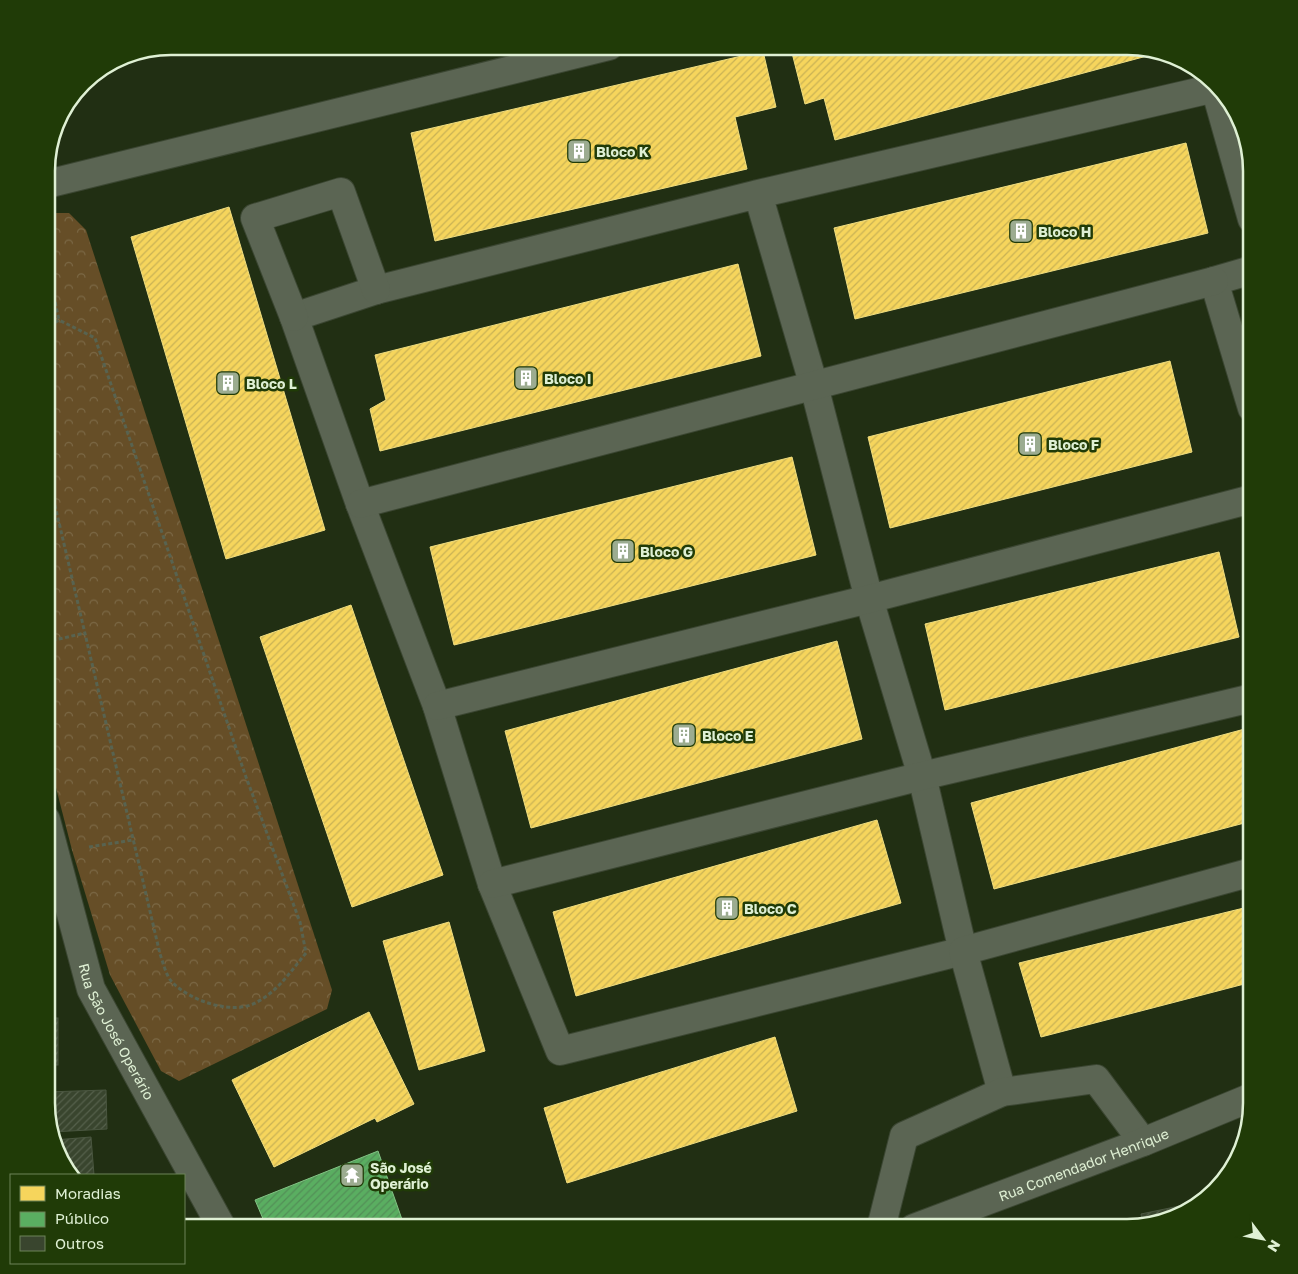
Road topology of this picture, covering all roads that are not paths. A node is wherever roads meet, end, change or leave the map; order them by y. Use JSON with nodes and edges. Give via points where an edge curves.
{"nodes":[{"id":1,"x":572,"y":55,"type":"edge"},
{"id":2,"x":1209,"y":89,"type":"edge"},
{"id":3,"x":1219,"y":100,"type":"edge"},
{"id":4,"x":55,"y":182,"type":"edge"},
{"id":5,"x":1243,"y":187,"type":"edge"},
{"id":6,"x":758,"y":194,"type":"junction"},
{"id":7,"x":1243,"y":273,"type":"edge"},
{"id":8,"x":1214,"y":282,"type":"junction"},
{"id":9,"x":376,"y":290,"type":"junction"},
{"id":10,"x":294,"y":317,"type":"junction"},
{"id":11,"x":1243,"y":378,"type":"edge"},
{"id":12,"x":814,"y":386,"type":"junction"},
{"id":13,"x":1243,"y":501,"type":"edge"},
{"id":14,"x":360,"y":504,"type":"junction"},
{"id":15,"x":869,"y":600,"type":"junction"},
{"id":16,"x":1243,"y":700,"type":"edge"},
{"id":17,"x":436,"y":706,"type":"junction"},
{"id":18,"x":922,"y":776,"type":"junction"},
{"id":19,"x":55,"y":854,"type":"edge"},
{"id":20,"x":1243,"y":874,"type":"edge"},
{"id":21,"x":492,"y":884,"type":"junction"},
{"id":22,"x":963,"y":951,"type":"junction"},
{"id":23,"x":1002,"y":1092,"type":"junction"},
{"id":24,"x":1243,"y":1101,"type":"edge"},
{"id":25,"x":1143,"y":1142,"type":"junction"},
{"id":26,"x":217,"y":1219,"type":"edge"},
{"id":27,"x":883,"y":1219,"type":"edge"},
{"id":28,"x":951,"y":1219,"type":"edge"}],
"edges":[{"from":1,"to":4,"type":"street"},
{"from":2,"to":6,"type":"street"},
{"from":3,"to":5,"type":"street"},
{"from":6,"to":9,"type":"street"},
{"from":6,"to":12,"type":"street"},
{"from":7,"to":8,"type":"street"},
{"from":8,"to":11,"type":"street"},
{"from":8,"to":12,"type":"street"},
{"from":9,"to":10,"type":"street"},
{"from":9,"to":10,"type":"street","via":[[341,192],[256,218]]},
{"from":10,"to":14,"type":"street"},
{"from":12,"to":14,"type":"street"},
{"from":12,"to":15,"type":"street"},
{"from":13,"to":15,"type":"street"},
{"from":14,"to":17,"type":"street"},
{"from":15,"to":17,"type":"street"},
{"from":15,"to":18,"type":"street"},
{"from":16,"to":18,"type":"street"},
{"from":17,"to":21,"type":"street"},
{"from":18,"to":21,"type":"street"},
{"from":18,"to":22,"type":"street"},
{"from":19,"to":26,"type":"street","name":"Rua São José Operário","via":[[91,990]]},
{"from":20,"to":22,"type":"street"},
{"from":21,"to":22,"type":"street","via":[[560,1051]]},
{"from":22,"to":23,"type":"street"},
{"from":23,"to":25,"type":"street","via":[[1096,1079]]},
{"from":23,"to":27,"type":"street","via":[[904,1136]]},
{"from":24,"to":25,"type":"street","name":"Rua Comendador Henrique"},
{"from":25,"to":28,"type":"street","name":"Rua Comendador Henrique"}]}
